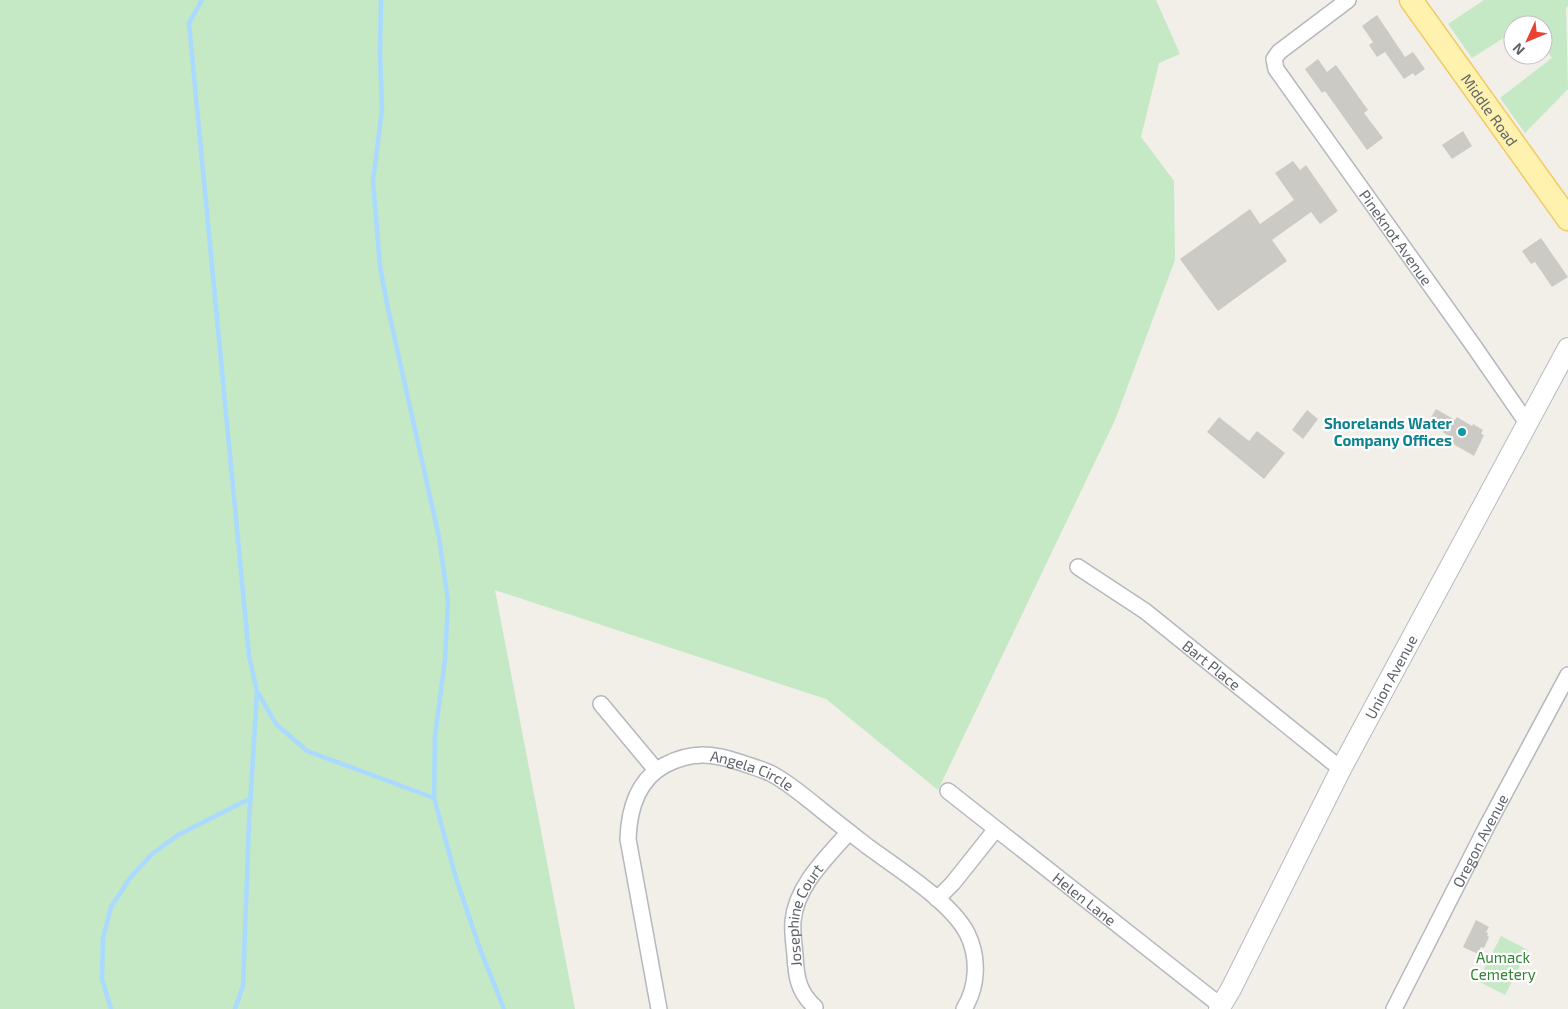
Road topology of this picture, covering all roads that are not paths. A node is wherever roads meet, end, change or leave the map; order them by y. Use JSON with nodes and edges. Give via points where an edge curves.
{"nodes":[{"id":1,"x":1348,"y":0,"type":"edge"},
{"id":2,"x":1411,"y":0,"type":"edge"},
{"id":3,"x":1568,"y":219,"type":"edge"},
{"id":4,"x":1568,"y":348,"type":"edge"},
{"id":5,"x":1526,"y":423,"type":"junction"},
{"id":6,"x":1078,"y":567,"type":"dead end"},
{"id":7,"x":1568,"y":675,"type":"edge"},
{"id":8,"x":601,"y":704,"type":"dead end"},
{"id":9,"x":1341,"y":768,"type":"junction"},
{"id":10,"x":656,"y":770,"type":"junction"},
{"id":11,"x":948,"y":791,"type":"dead end"},
{"id":12,"x":996,"y":829,"type":"junction"},
{"id":13,"x":849,"y":832,"type":"junction"},
{"id":14,"x":937,"y":899,"type":"junction"},
{"id":15,"x":814,"y":1007,"type":"dead end"},
{"id":16,"x":1220,"y":1007,"type":"edge"},
{"id":17,"x":659,"y":1009,"type":"edge"},
{"id":18,"x":964,"y":1009,"type":"edge"},
{"id":19,"x":1394,"y":1009,"type":"edge"}],
"edges":[{"from":1,"to":5,"type":"street","name":"Pineknot Avenue","via":[[1279,52],[1274,60],[1276,68]]},
{"from":2,"to":3,"type":"main road","name":"Middle Road"},
{"from":4,"to":5,"type":"street","name":"Union Avenue"},
{"from":5,"to":9,"type":"street","name":"Union Avenue"},
{"from":6,"to":9,"type":"street","name":"Bart Place","via":[[1145,611]]},
{"from":7,"to":19,"type":"street","name":"Oregon Avenue"},
{"from":8,"to":10,"type":"street"},
{"from":9,"to":16,"type":"street","name":"Union Avenue"},
{"from":10,"to":13,"type":"street","name":"Angela Circle","via":[[685,757],[723,757],[783,780]]},
{"from":10,"to":17,"type":"street","name":"Angela Circle","via":[[632,804],[628,839]]},
{"from":11,"to":12,"type":"street","name":"Helen Lane"},
{"from":12,"to":14,"type":"street"},
{"from":12,"to":16,"type":"street","name":"Helen Lane"},
{"from":13,"to":14,"type":"street","name":"Angela Circle"},
{"from":13,"to":15,"type":"street","name":"Josephine Court","via":[[804,887],[796,902],[793,919],[796,973],[806,999]]},
{"from":14,"to":18,"type":"street","name":"Angela Circle","via":[[962,924],[973,951],[974,987]]}]}
